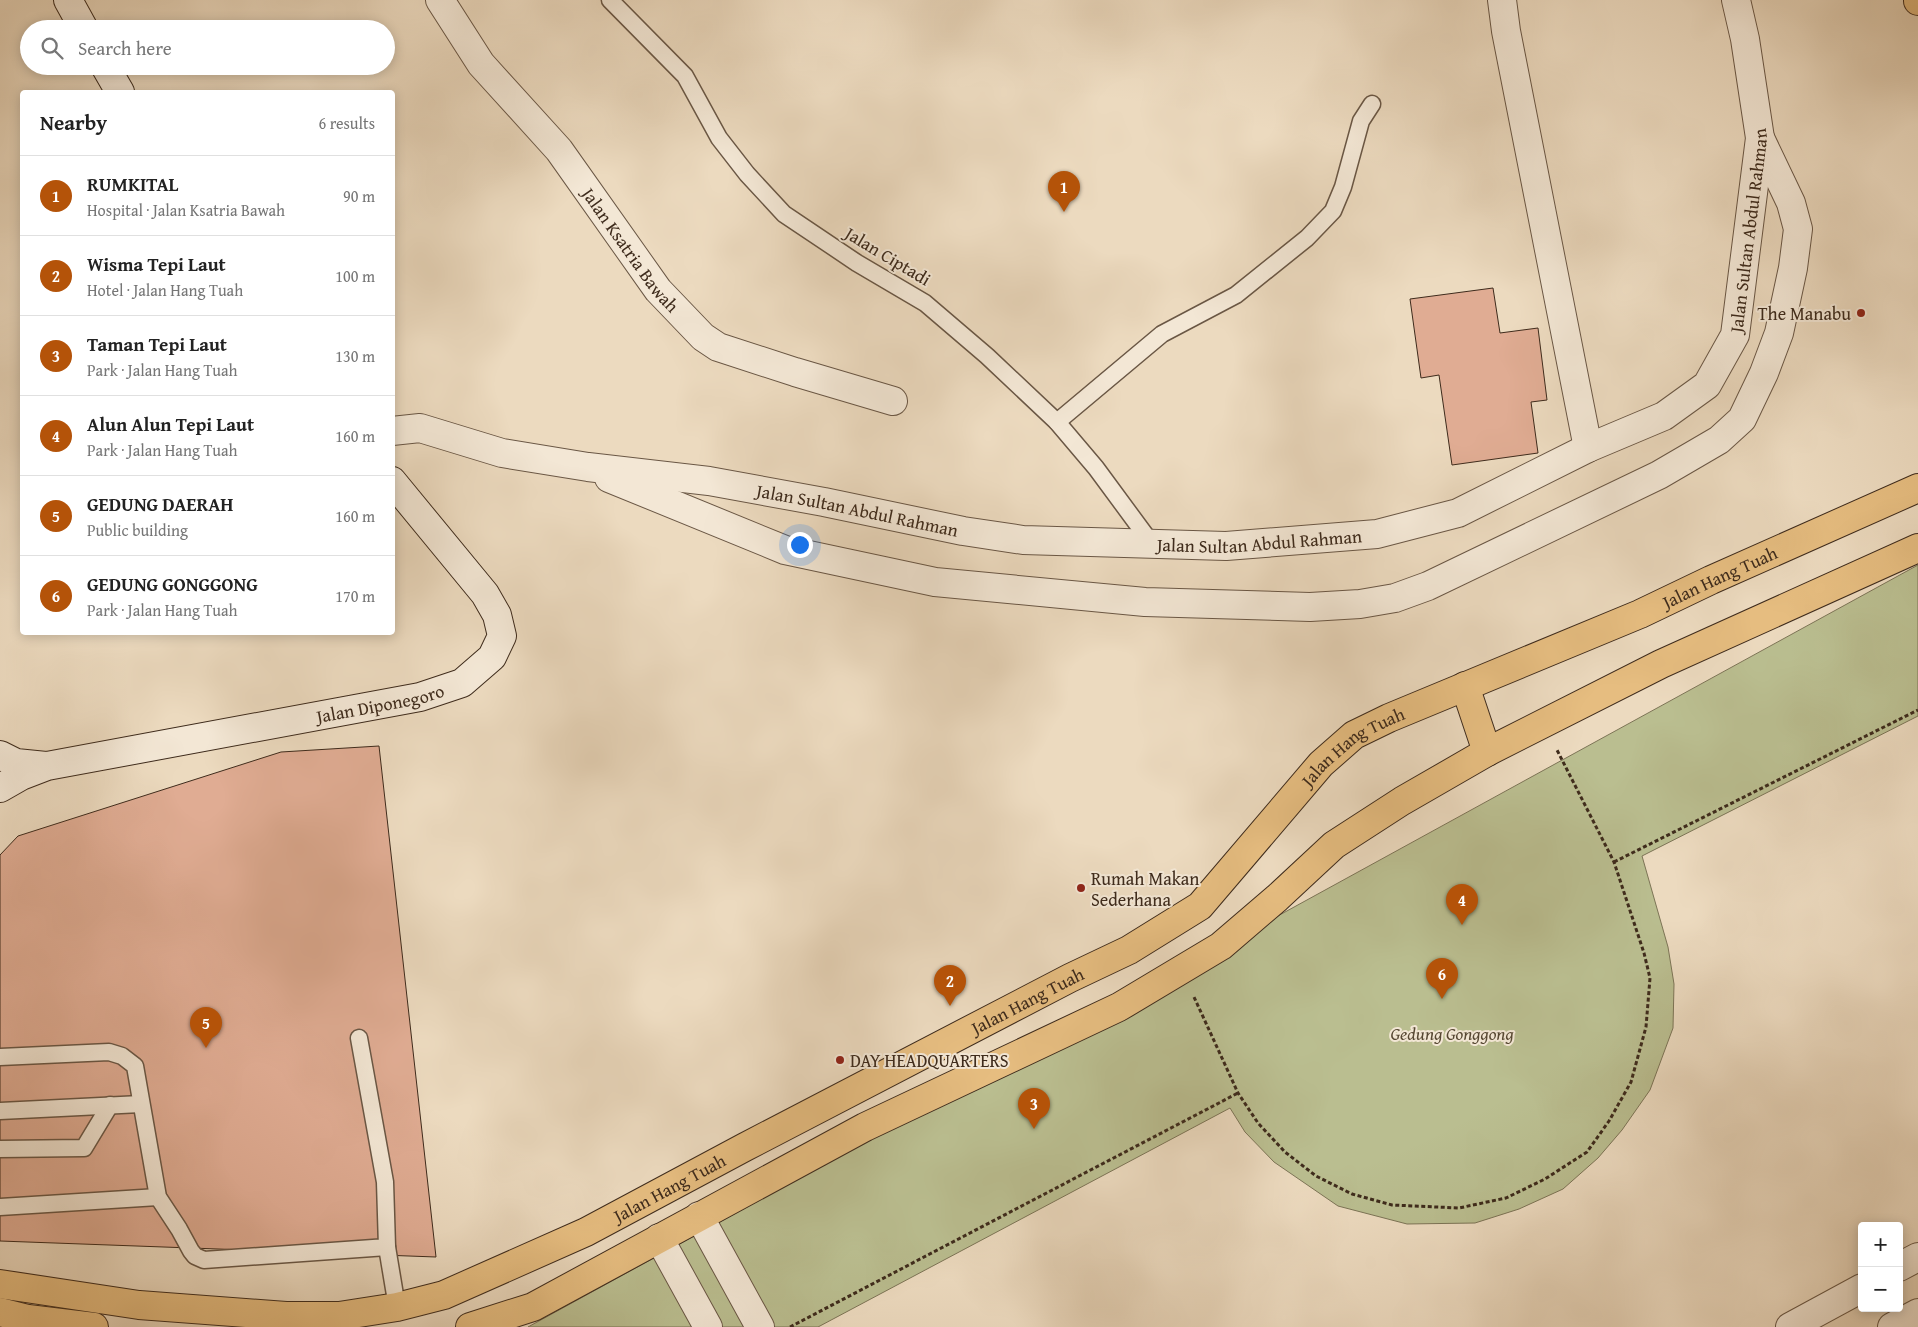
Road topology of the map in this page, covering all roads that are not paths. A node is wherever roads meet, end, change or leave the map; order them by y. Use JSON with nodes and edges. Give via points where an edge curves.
{"nodes":[{"id":1,"x":68,"y":0,"type":"edge"},
{"id":2,"x":440,"y":0,"type":"edge"},
{"id":3,"x":610,"y":0,"type":"edge"},
{"id":4,"x":1502,"y":0,"type":"edge"},
{"id":5,"x":1736,"y":0,"type":"edge"},
{"id":6,"x":79,"y":20,"type":"edge"},
{"id":7,"x":110,"y":75,"type":"edge"},
{"id":8,"x":119,"y":90,"type":"edge"},
{"id":9,"x":1372,"y":104,"type":"dead end"},
{"id":10,"x":1760,"y":138,"type":"junction"},
{"id":11,"x":893,"y":401,"type":"dead end"},
{"id":12,"x":1056,"y":422,"type":"junction"},
{"id":13,"x":395,"y":430,"type":"edge"},
{"id":14,"x":1588,"y":448,"type":"junction"},
{"id":15,"x":582,"y":466,"type":"junction"},
{"id":16,"x":395,"y":485,"type":"edge"},
{"id":17,"x":1918,"y":488,"type":"edge"},
{"id":18,"x":1152,"y":544,"type":"junction"},
{"id":19,"x":1918,"y":548,"type":"edge"},
{"id":20,"x":1465,"y":686,"type":"junction"},
{"id":21,"x":1487,"y":752,"type":"junction"},
{"id":22,"x":0,"y":755,"type":"edge"},
{"id":23,"x":47,"y":766,"type":"junction"},
{"id":24,"x":0,"y":788,"type":"edge"},
{"id":25,"x":359,"y":1038,"type":"dead end"},
{"id":26,"x":0,"y":1057,"type":"edge"},
{"id":27,"x":141,"y":1104,"type":"junction"},
{"id":28,"x":110,"y":1105,"type":"junction"},
{"id":29,"x":0,"y":1111,"type":"edge"},
{"id":30,"x":0,"y":1149,"type":"edge"},
{"id":31,"x":158,"y":1197,"type":"junction"},
{"id":32,"x":0,"y":1207,"type":"edge"},
{"id":33,"x":699,"y":1216,"type":"junction"},
{"id":34,"x":659,"y":1238,"type":"junction"},
{"id":35,"x":387,"y":1247,"type":"junction"},
{"id":36,"x":1918,"y":1257,"type":"edge"},
{"id":37,"x":1903,"y":1265,"type":"edge"},
{"id":38,"x":0,"y":1284,"type":"edge"},
{"id":39,"x":1858,"y":1290,"type":"edge"},
{"id":40,"x":397,"y":1307,"type":"junction"},
{"id":41,"x":0,"y":1312,"type":"edge"},
{"id":42,"x":1918,"y":1313,"type":"edge"},
{"id":43,"x":94,"y":1327,"type":"edge"},
{"id":44,"x":470,"y":1327,"type":"edge"},
{"id":45,"x":708,"y":1327,"type":"edge"},
{"id":46,"x":760,"y":1327,"type":"edge"},
{"id":47,"x":1790,"y":1327,"type":"edge"},
{"id":48,"x":1892,"y":1327,"type":"edge"}],
"edges":[{"from":1,"to":6,"type":"street"},
{"from":2,"to":11,"type":"street","name":"Jalan Ksatria Bawah","via":[[481,64],[559,150],[658,290],[703,337],[718,347]]},
{"from":3,"to":12,"type":"lane","name":"Jalan Ciptadi","via":[[685,76],[719,138],[784,214],[926,303]]},
{"from":4,"to":14,"type":"street"},
{"from":5,"to":10,"type":"street","name":"Jalan Sultan Abdul Rahman"},
{"from":7,"to":8,"type":"street"},
{"from":9,"to":12,"type":"lane","via":[[1361,122],[1333,211],[1307,238],[1236,295],[1162,334]]},
{"from":10,"to":14,"type":"street","name":"Jalan Sultan Abdul Rahman","via":[[1735,336],[1707,385],[1664,416]]},
{"from":10,"to":15,"type":"street","via":[[1791,203],[1798,229],[1779,333],[1742,419],[1719,440],[1659,475],[1444,579],[1395,598],[1310,607],[1225,606],[1146,602],[935,582],[784,550]]},
{"from":12,"to":18,"type":"lane","name":"Jalan Ciptadi","via":[[1096,468]]},
{"from":13,"to":15,"type":"street","name":"Jalan Sultan Abdul Rahman","via":[[420,428],[502,453]]},
{"from":14,"to":18,"type":"street","name":"Jalan Sultan Abdul Rahman","via":[[1458,513],[1377,534],[1226,546]]},
{"from":15,"to":18,"type":"street","name":"Jalan Sultan Abdul Rahman","via":[[709,481],[1023,540]]},
{"from":16,"to":23,"type":"street","name":"Jalan Diponegoro","via":[[485,594],[497,615],[502,636],[492,658],[462,684],[420,697]]},
{"from":17,"to":20,"type":"main road","name":"Jalan Hang Tuah","via":[[1640,614]]},
{"from":19,"to":21,"type":"main road","via":[[1661,664]]},
{"from":20,"to":21,"type":"main road"},
{"from":20,"to":40,"type":"main road","name":"Jalan Hang Tuah","via":[[1354,735],[1321,764],[1200,906],[1129,950],[1044,991],[586,1232],[444,1295]]},
{"from":21,"to":33,"type":"main road","via":[[1334,845],[1221,946],[1119,1007],[864,1127]]},
{"from":22,"to":23,"type":"street","via":[[16,763]]},
{"from":23,"to":24,"type":"street"},
{"from":25,"to":35,"type":"lane","via":[[385,1182]]},
{"from":26,"to":27,"type":"lane","via":[[109,1052],[122,1056],[135,1066]]},
{"from":27,"to":28,"type":"lane"},
{"from":27,"to":31,"type":"lane"},
{"from":28,"to":29,"type":"lane"},
{"from":28,"to":30,"type":"lane","via":[[84,1148]]},
{"from":31,"to":32,"type":"lane"},
{"from":31,"to":35,"type":"lane","via":[[191,1251],[204,1260]]},
{"from":33,"to":34,"type":"main road"},
{"from":33,"to":46,"type":"street"},
{"from":34,"to":44,"type":"main road","via":[[533,1306]]},
{"from":34,"to":45,"type":"street"},
{"from":35,"to":40,"type":"lane"},
{"from":36,"to":37,"type":"street"},
{"from":38,"to":40,"type":"main road","name":"Jalan Hang Tuah","via":[[139,1305],[286,1316],[340,1316]]},
{"from":39,"to":47,"type":"street"},
{"from":41,"to":43,"type":"main road"},
{"from":42,"to":48,"type":"street"}]}
